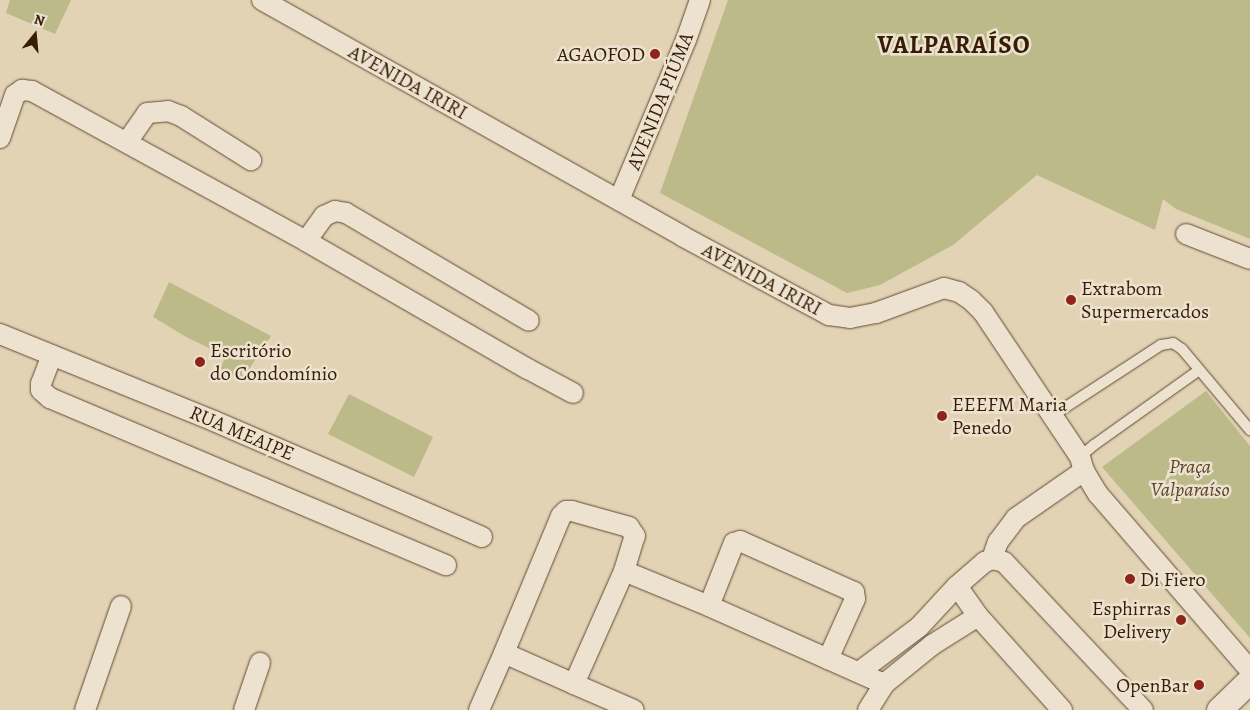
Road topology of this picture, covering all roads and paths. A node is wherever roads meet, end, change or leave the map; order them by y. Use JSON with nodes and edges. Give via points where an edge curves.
{"nodes":[{"id":1,"x":262,"y":0,"type":"edge"},
{"id":2,"x":700,"y":0,"type":"edge"},
{"id":3,"x":0,"y":138,"type":"edge"},
{"id":4,"x":127,"y":142,"type":"junction"},
{"id":5,"x":251,"y":160,"type":"dead end"},
{"id":6,"x":619,"y":200,"type":"junction"},
{"id":7,"x":1186,"y":234,"type":"dead end"},
{"id":8,"x":306,"y":241,"type":"junction"},
{"id":9,"x":1250,"y":259,"type":"edge"},
{"id":10,"x":529,"y":321,"type":"dead end"},
{"id":11,"x":0,"y":334,"type":"edge"},
{"id":12,"x":52,"y":355,"type":"junction"},
{"id":13,"x":1199,"y":370,"type":"junction"},
{"id":14,"x":573,"y":392,"type":"dead end"},
{"id":15,"x":1052,"y":416,"type":"junction"},
{"id":16,"x":1250,"y":430,"type":"edge"},
{"id":17,"x":1082,"y":464,"type":"junction"},
{"id":18,"x":482,"y":537,"type":"dead end"},
{"id":19,"x":992,"y":559,"type":"junction"},
{"id":20,"x":446,"y":565,"type":"dead end"},
{"id":21,"x":624,"y":571,"type":"junction"},
{"id":22,"x":957,"y":586,"type":"junction"},
{"id":23,"x":121,"y":606,"type":"dead end"},
{"id":24,"x":709,"y":606,"type":"junction"},
{"id":25,"x":978,"y":616,"type":"junction"},
{"id":26,"x":504,"y":653,"type":"junction"},
{"id":27,"x":828,"y":659,"type":"junction"},
{"id":28,"x":260,"y":663,"type":"dead end"},
{"id":29,"x":1250,"y":670,"type":"edge"},
{"id":30,"x":859,"y":672,"type":"junction"},
{"id":31,"x":1250,"y":680,"type":"edge"},
{"id":32,"x":574,"y":684,"type":"junction"},
{"id":33,"x":884,"y":684,"type":"junction"},
{"id":34,"x":85,"y":710,"type":"edge"},
{"id":35,"x":244,"y":710,"type":"edge"},
{"id":36,"x":479,"y":710,"type":"edge"},
{"id":37,"x":634,"y":710,"type":"edge"},
{"id":38,"x":868,"y":710,"type":"edge"},
{"id":39,"x":1062,"y":710,"type":"edge"},
{"id":40,"x":1143,"y":710,"type":"edge"},
{"id":41,"x":1219,"y":710,"type":"edge"}],
"edges":[{"from":1,"to":6,"type":"street","name":"AVENIDA IRIRI"},
{"from":2,"to":6,"type":"street","name":"AVENIDA PIÚMA"},
{"from":3,"to":4,"type":"street","via":[[15,95],[22,90],[32,91]]},
{"from":4,"to":5,"type":"street","via":[[147,113],[168,111]]},
{"from":4,"to":8,"type":"street"},
{"from":6,"to":15,"type":"street","name":"AVENIDA IRIRI","via":[[830,315],[850,318],[876,313],[944,288],[959,292],[983,312]]},
{"from":7,"to":9,"type":"street"},
{"from":8,"to":10,"type":"street","via":[[324,216],[335,211],[346,213]]},
{"from":8,"to":14,"type":"street"},
{"from":11,"to":12,"type":"street","name":"RUA MEAIPE"},
{"from":12,"to":18,"type":"street","name":"RUA MEAIPE"},
{"from":12,"to":20,"type":"street","via":[[41,383],[42,390],[50,398]]},
{"from":13,"to":15,"type":"lane","via":[[1182,349],[1167,343]]},
{"from":13,"to":16,"type":"lane"},
{"from":13,"to":17,"type":"lane","via":[[1094,445]]},
{"from":15,"to":17,"type":"street","name":"AVENIDA IRIRI"},
{"from":17,"to":19,"type":"street","via":[[1016,518],[998,542]]},
{"from":17,"to":29,"type":"street","name":"AVENIDA IRIRI","via":[[1098,494]]},
{"from":19,"to":22,"type":"street"},
{"from":19,"to":40,"type":"street","via":[[1004,562]]},
{"from":21,"to":24,"type":"street"},
{"from":21,"to":26,"type":"street","via":[[635,536],[633,531],[579,511],[566,511],[560,516]]},
{"from":21,"to":32,"type":"street"},
{"from":22,"to":25,"type":"street"},
{"from":22,"to":30,"type":"street","via":[[919,627]]},
{"from":23,"to":34,"type":"street"},
{"from":24,"to":27,"type":"street"},
{"from":24,"to":27,"type":"street","via":[[734,543],[740,541],[749,545],[854,592],[856,595]]},
{"from":25,"to":33,"type":"street","via":[[932,646]]},
{"from":25,"to":39,"type":"street"},
{"from":26,"to":32,"type":"street"},
{"from":26,"to":36,"type":"street"},
{"from":27,"to":30,"type":"street"},
{"from":28,"to":35,"type":"street"},
{"from":30,"to":33,"type":"street"},
{"from":31,"to":41,"type":"street"},
{"from":32,"to":37,"type":"street"},
{"from":33,"to":38,"type":"street"}]}
